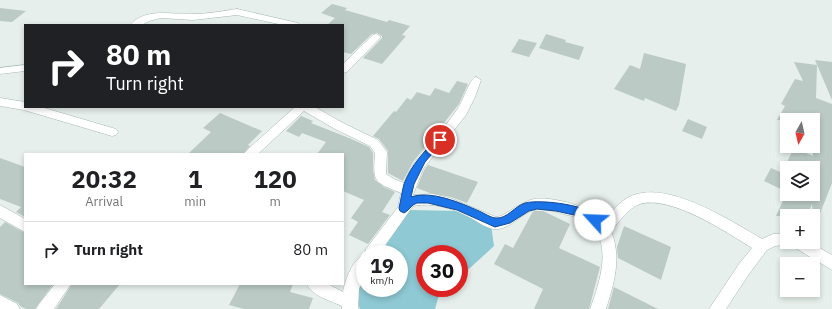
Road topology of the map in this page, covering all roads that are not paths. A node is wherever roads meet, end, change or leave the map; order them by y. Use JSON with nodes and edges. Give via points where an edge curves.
{"nodes":[{"id":1,"x":137,"y":24,"type":"edge"},
{"id":2,"x":291,"y":24,"type":"edge"},
{"id":3,"x":376,"y":37,"type":"dead end"},
{"id":4,"x":24,"y":68,"type":"edge"},
{"id":5,"x":344,"y":69,"type":"edge"},
{"id":6,"x":0,"y":71,"type":"edge"},
{"id":7,"x":476,"y":80,"type":"dead end"},
{"id":8,"x":0,"y":102,"type":"edge"},
{"id":9,"x":24,"y":106,"type":"edge"},
{"id":10,"x":31,"y":108,"type":"edge"},
{"id":11,"x":301,"y":108,"type":"edge"},
{"id":12,"x":308,"y":108,"type":"edge"},
{"id":13,"x":112,"y":132,"type":"dead end"},
{"id":14,"x":251,"y":153,"type":"edge"},
{"id":15,"x":408,"y":190,"type":"junction"},
{"id":16,"x":404,"y":208,"type":"junction"},
{"id":17,"x":0,"y":210,"type":"edge"},
{"id":18,"x":24,"y":225,"type":"edge"},
{"id":19,"x":604,"y":230,"type":"junction"},
{"id":20,"x":780,"y":240,"type":"edge"},
{"id":21,"x":377,"y":245,"type":"edge"},
{"id":22,"x":762,"y":246,"type":"junction"},
{"id":23,"x":809,"y":249,"type":"edge"},
{"id":24,"x":832,"y":263,"type":"edge"},
{"id":25,"x":356,"y":274,"type":"edge"},
{"id":26,"x":63,"y":285,"type":"edge"},
{"id":27,"x":316,"y":285,"type":"edge"},
{"id":28,"x":0,"y":302,"type":"edge"},
{"id":29,"x":350,"y":305,"type":"edge"},
{"id":30,"x":12,"y":309,"type":"edge"},
{"id":31,"x":44,"y":309,"type":"edge"},
{"id":32,"x":598,"y":309,"type":"edge"},
{"id":33,"x":717,"y":309,"type":"edge"}],
"edges":[{"from":1,"to":2,"type":"street","via":[[161,15],[193,17],[237,12]]},
{"from":3,"to":5,"type":"street"},
{"from":4,"to":6,"type":"street"},
{"from":7,"to":15,"type":"street","via":[[472,96],[464,109],[422,160]]},
{"from":8,"to":9,"type":"street"},
{"from":10,"to":13,"type":"street"},
{"from":11,"to":14,"type":"street"},
{"from":12,"to":15,"type":"street","via":[[374,143],[381,152],[380,175],[392,184]]},
{"from":15,"to":16,"type":"street"},
{"from":16,"to":19,"type":"street","via":[[416,199],[428,199],[458,206],[495,223],[506,220],[526,207],[556,206],[587,215]]},
{"from":16,"to":21,"type":"street"},
{"from":17,"to":18,"type":"street"},
{"from":19,"to":22,"type":"street","via":[[630,203],[650,197],[694,209]]},
{"from":19,"to":32,"type":"street","via":[[609,243],[608,276]]},
{"from":20,"to":22,"type":"street"},
{"from":22,"to":33,"type":"street"},
{"from":23,"to":24,"type":"street"},
{"from":25,"to":29,"type":"street","via":[[350,288]]},
{"from":26,"to":31,"type":"street"},
{"from":27,"to":29,"type":"street"},
{"from":28,"to":30,"type":"street"}]}
